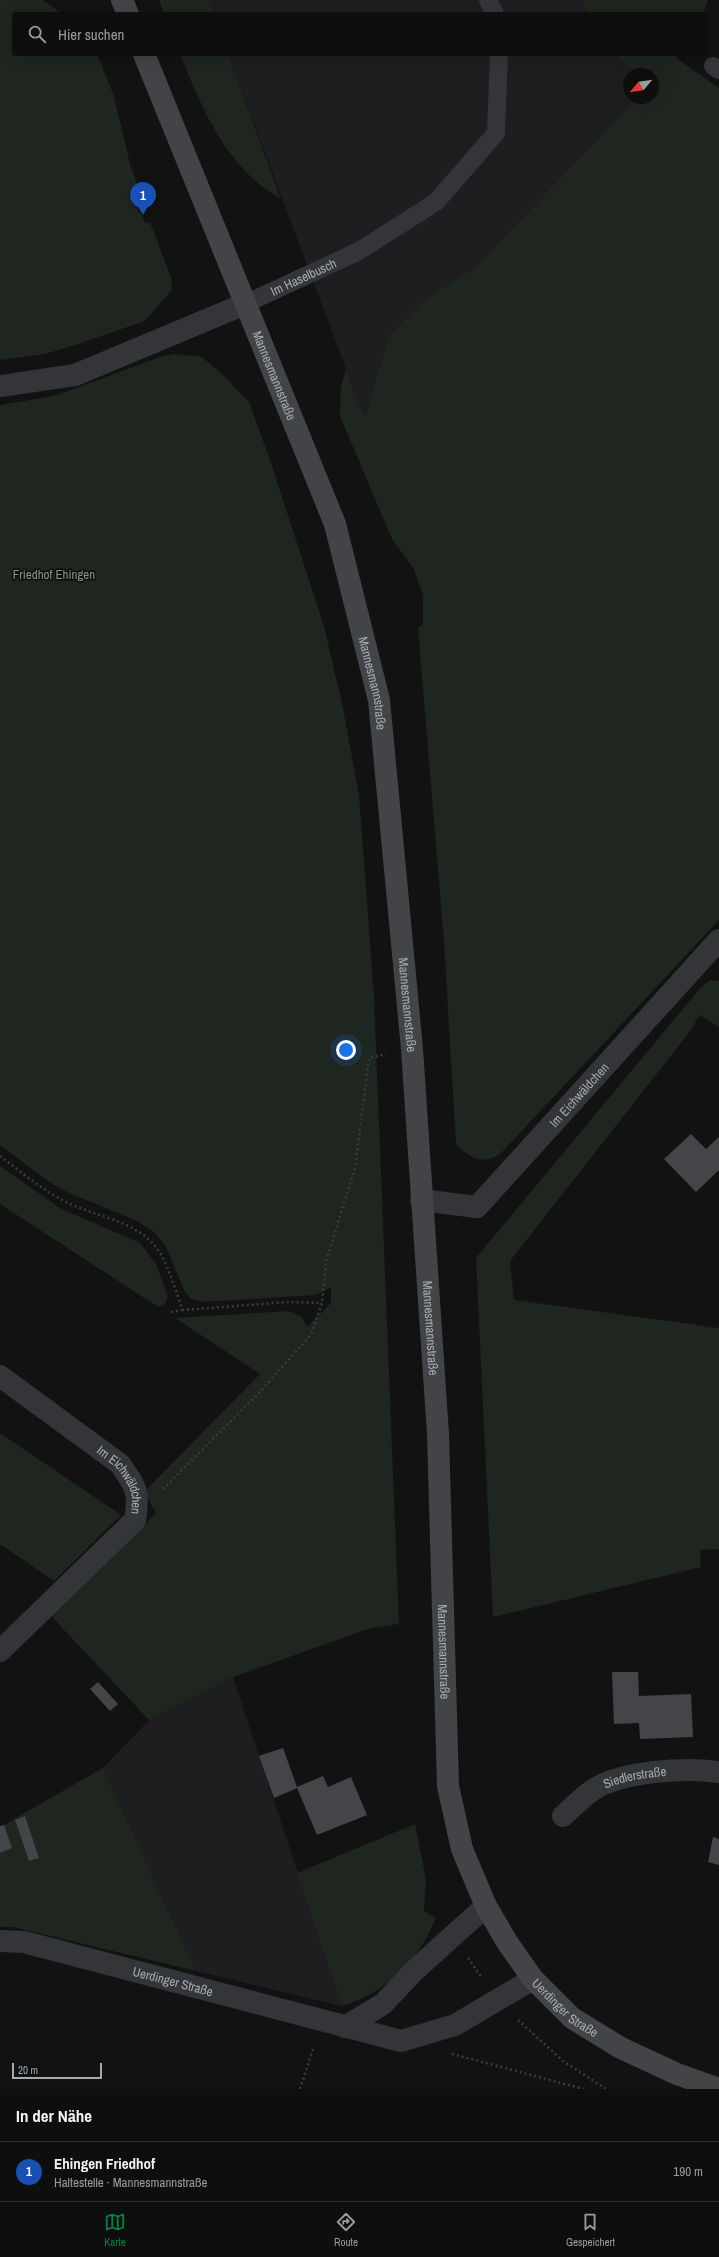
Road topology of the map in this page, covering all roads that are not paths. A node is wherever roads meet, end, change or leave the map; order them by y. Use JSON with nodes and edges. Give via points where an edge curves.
{"nodes":[{"id":1,"x":122,"y":0,"type":"edge"},
{"id":2,"x":488,"y":0,"type":"edge"},
{"id":3,"x":127,"y":12,"type":"edge"},
{"id":4,"x":494,"y":12,"type":"edge"},
{"id":5,"x":145,"y":56,"type":"edge"},
{"id":6,"x":499,"y":56,"type":"edge"},
{"id":7,"x":247,"y":303,"type":"junction"},
{"id":8,"x":0,"y":386,"type":"edge"},
{"id":9,"x":719,"y":940,"type":"edge"},
{"id":10,"x":421,"y":1200,"type":"junction"},
{"id":11,"x":0,"y":1376,"type":"edge"},
{"id":12,"x":0,"y":1651,"type":"edge"},
{"id":13,"x":719,"y":1772,"type":"edge"},
{"id":14,"x":563,"y":1816,"type":"dead end"},
{"id":15,"x":486,"y":1906,"type":"junction"},
{"id":16,"x":0,"y":1941,"type":"edge"},
{"id":17,"x":533,"y":1979,"type":"junction"},
{"id":18,"x":345,"y":2027,"type":"junction"},
{"id":19,"x":719,"y":2089,"type":"edge"}],
"edges":[{"from":1,"to":3,"type":"main road"},
{"from":2,"to":4,"type":"lane"},
{"from":5,"to":7,"type":"main road","name":"Mannesmannstraße"},
{"from":6,"to":7,"type":"lane","name":"Im Haselbusch","via":[[496,133],[436,202],[359,251]]},
{"from":7,"to":8,"type":"street","name":"Im Haselbusch","via":[[75,375]]},
{"from":7,"to":10,"type":"main road","name":"Mannesmannstraße","via":[[335,524],[379,700],[412,1048]]},
{"from":9,"to":10,"type":"street","name":"Im Eichwäldchen","via":[[478,1207]]},
{"from":10,"to":15,"type":"main road","name":"Mannesmannstraße","via":[[438,1434],[448,1786],[462,1849]]},
{"from":11,"to":12,"type":"street","name":"Im Eichwäldchen","via":[[120,1464],[132,1480],[139,1500],[135,1520]]},
{"from":13,"to":14,"type":"street","name":"Siedlerstraße","via":[[696,1769],[621,1778],[593,1790]]},
{"from":15,"to":17,"type":"main road","name":"Mannesmannstraße"},
{"from":15,"to":18,"type":"street","via":[[383,2004]]},
{"from":16,"to":18,"type":"street","name":"Uerdinger Straße","via":[[24,1942]]},
{"from":17,"to":18,"type":"street","name":"Uerdinger Straße","via":[[455,2025],[402,2041]]},
{"from":17,"to":19,"type":"main road","name":"Uerdinger Straße","via":[[572,2018],[620,2048],[677,2074]]}]}
